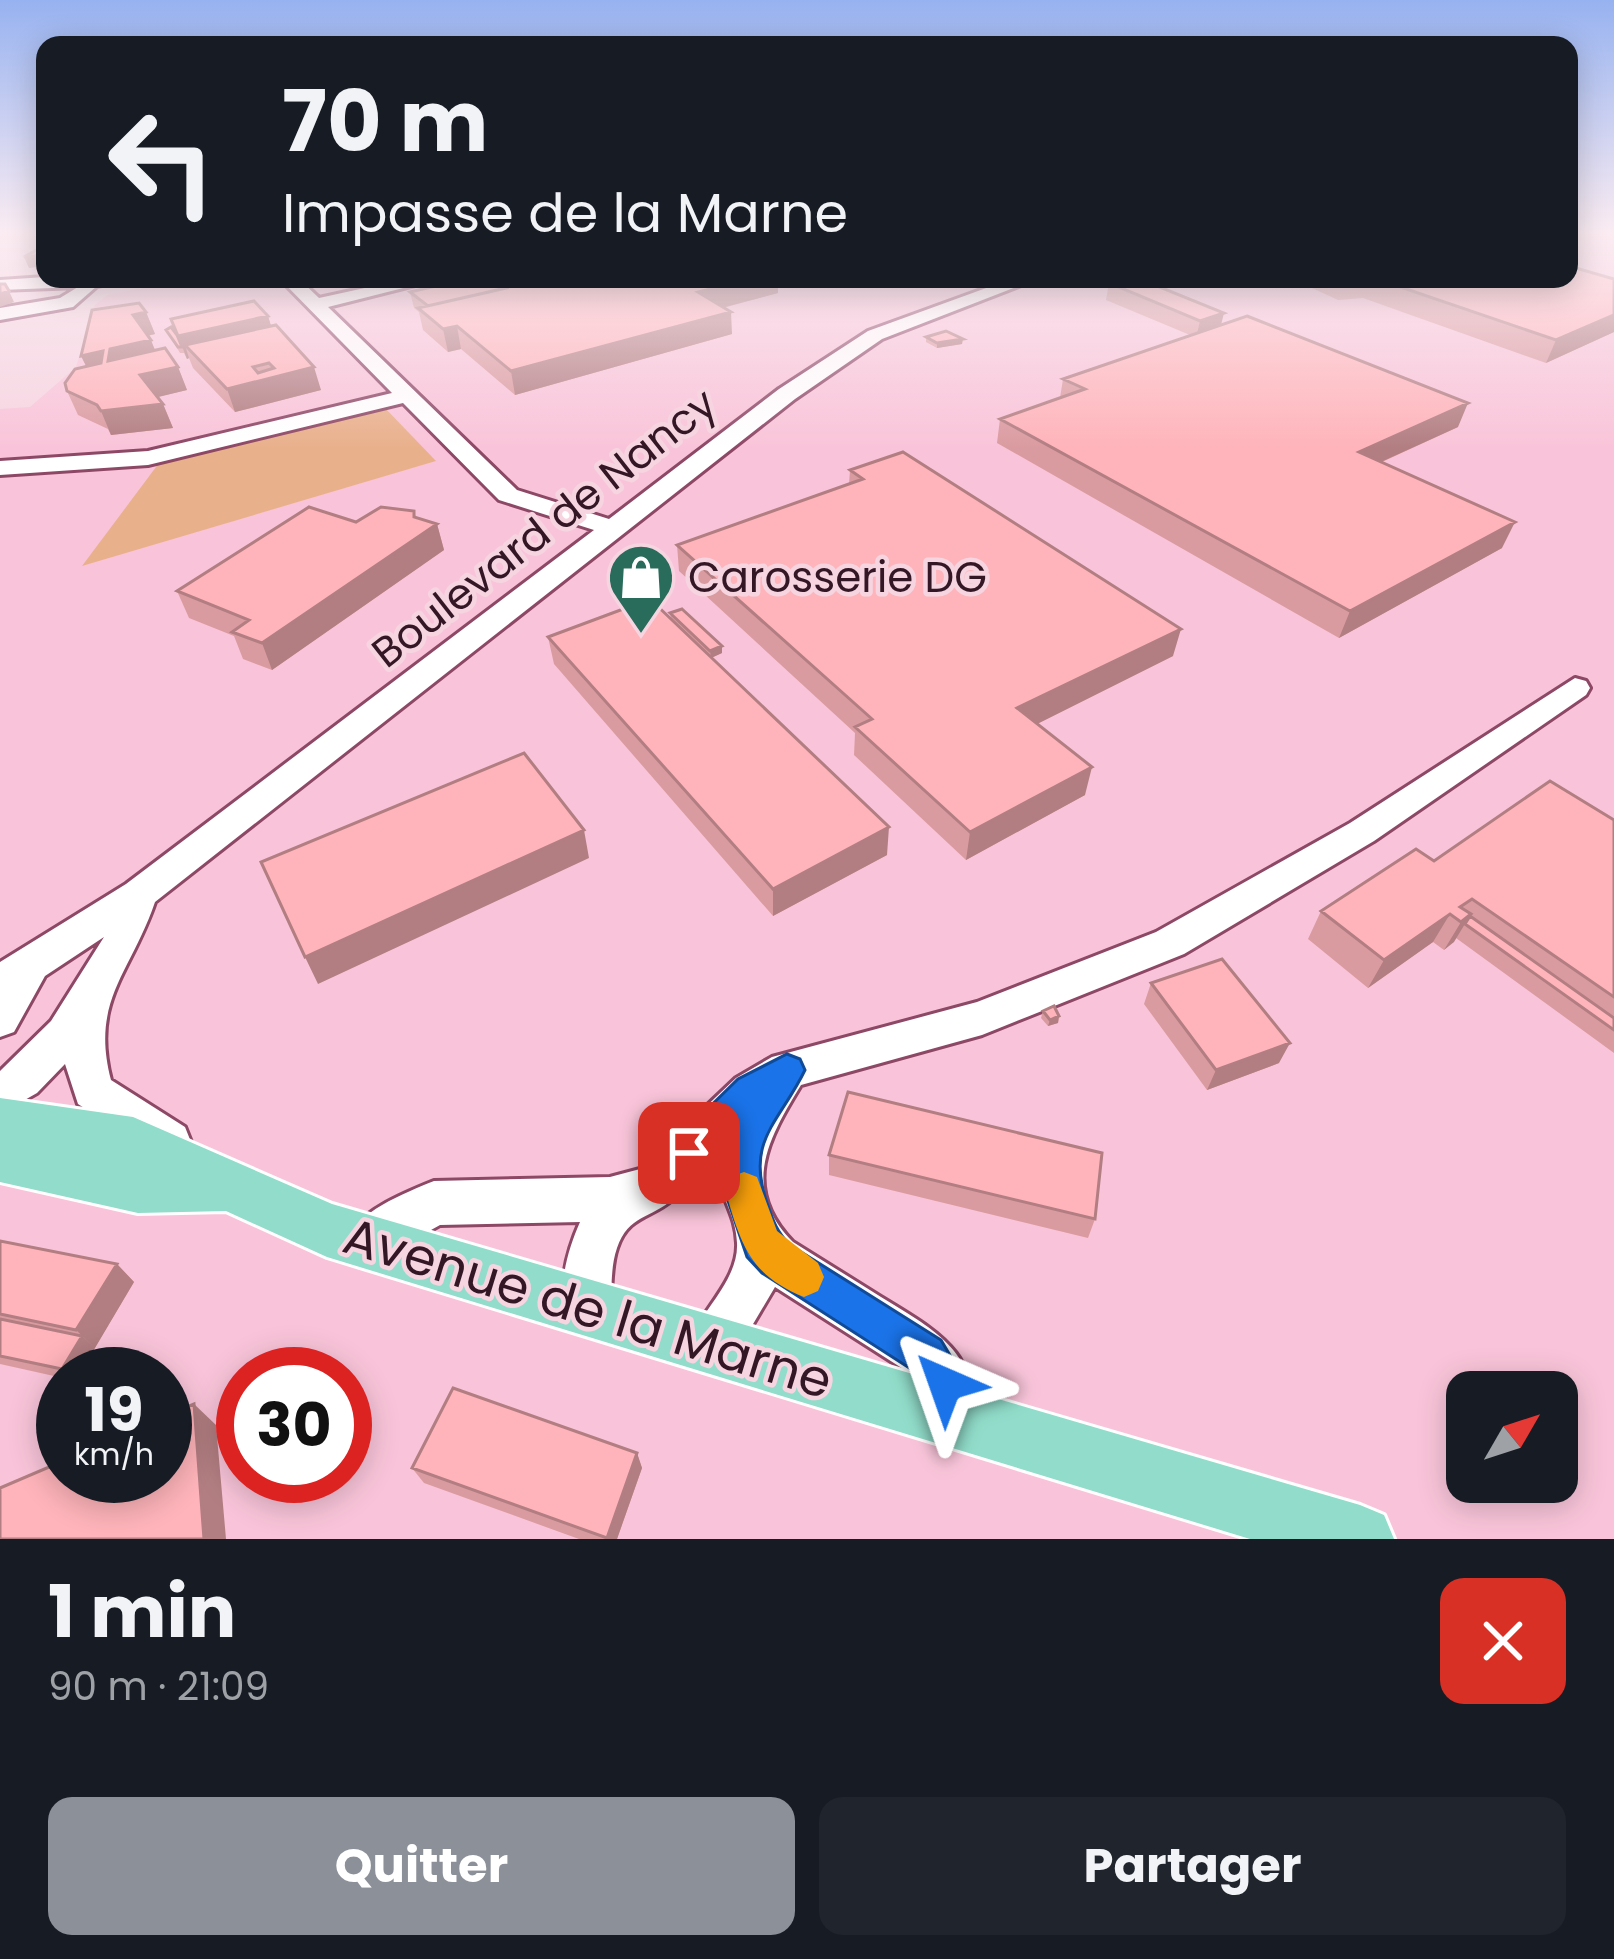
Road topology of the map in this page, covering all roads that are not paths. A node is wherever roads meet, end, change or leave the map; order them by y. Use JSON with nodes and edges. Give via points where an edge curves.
{"nodes":[{"id":1,"x":61,"y":304,"type":"edge"},
{"id":2,"x":319,"y":304,"type":"edge"},
{"id":3,"x":960,"y":304,"type":"edge"},
{"id":4,"x":314,"y":305,"type":"joint"},
{"id":5,"x":0,"y":314,"type":"edge"},
{"id":6,"x":410,"y":395,"type":"junction"},
{"id":7,"x":0,"y":468,"type":"edge"},
{"id":8,"x":616,"y":530,"type":"junction"},
{"id":9,"x":1575,"y":688,"type":"dead end"},
{"id":10,"x":139,"y":894,"type":"junction"},
{"id":11,"x":16,"y":973,"type":"edge"},
{"id":12,"x":84,"y":1007,"type":"junction"},
{"id":13,"x":0,"y":1020,"type":"edge"},
{"id":14,"x":787,"y":1070,"type":"junction"},
{"id":15,"x":2,"y":1122,"type":"edge"},
{"id":16,"x":236,"y":1186,"type":"junction"},
{"id":17,"x":632,"y":1193,"type":"junction"},
{"id":18,"x":368,"y":1242,"type":"junction"},
{"id":19,"x":761,"y":1244,"type":"junction"},
{"id":20,"x":586,"y":1307,"type":"junction"},
{"id":21,"x":712,"y":1345,"type":"junction"},
{"id":22,"x":943,"y":1414,"type":"junction"},
{"id":23,"x":1360,"y":1539,"type":"edge"}],
"edges":[{"from":1,"to":5,"type":"street"},
{"from":2,"to":4,"type":"street"},
{"from":3,"to":8,"type":"street","name":"Boulevard de Nancy","via":[[875,335]]},
{"from":4,"to":6,"type":"street"},
{"from":6,"to":7,"type":"street","via":[[148,458]]},
{"from":6,"to":8,"type":"street","via":[[508,495]]},
{"from":8,"to":10,"type":"street","name":"Boulevard de Nancy"},
{"from":9,"to":14,"type":"street","via":[[1362,832],[1170,944],[982,1018]]},
{"from":10,"to":11,"type":"street","name":"Boulevard de Nancy"},
{"from":10,"to":12,"type":"street","via":[[129,929]]},
{"from":11,"to":13,"type":"street"},
{"from":12,"to":15,"type":"street"},
{"from":12,"to":16,"type":"street","via":[[92,1091]]},
{"from":14,"to":17,"type":"street","via":[[751,1090],[653,1188]]},
{"from":14,"to":19,"type":"street","via":[[748,1131],[738,1174]]},
{"from":15,"to":16,"type":"main road","name":"Avenue de la Marne","via":[[134,1141]]},
{"from":15,"to":16,"type":"main road","name":"Avenue de la Marne","via":[[55,1167],[137,1187]]},
{"from":16,"to":18,"type":"main road","name":"Avenue de la Marne"},
{"from":17,"to":18,"type":"street","via":[[434,1203]]},
{"from":17,"to":20,"type":"street","via":[[604,1218],[590,1254]]},
{"from":18,"to":20,"type":"main road","name":"Avenue de la Marne"},
{"from":19,"to":21,"type":"street","via":[[751,1286]]},
{"from":19,"to":22,"type":"street","via":[[926,1354],[945,1384]]},
{"from":20,"to":21,"type":"main road","name":"Avenue de la Marne"},
{"from":21,"to":22,"type":"main road","name":"Avenue de la Marne"},
{"from":22,"to":23,"type":"main road","name":"Avenue de la Marne"}]}
